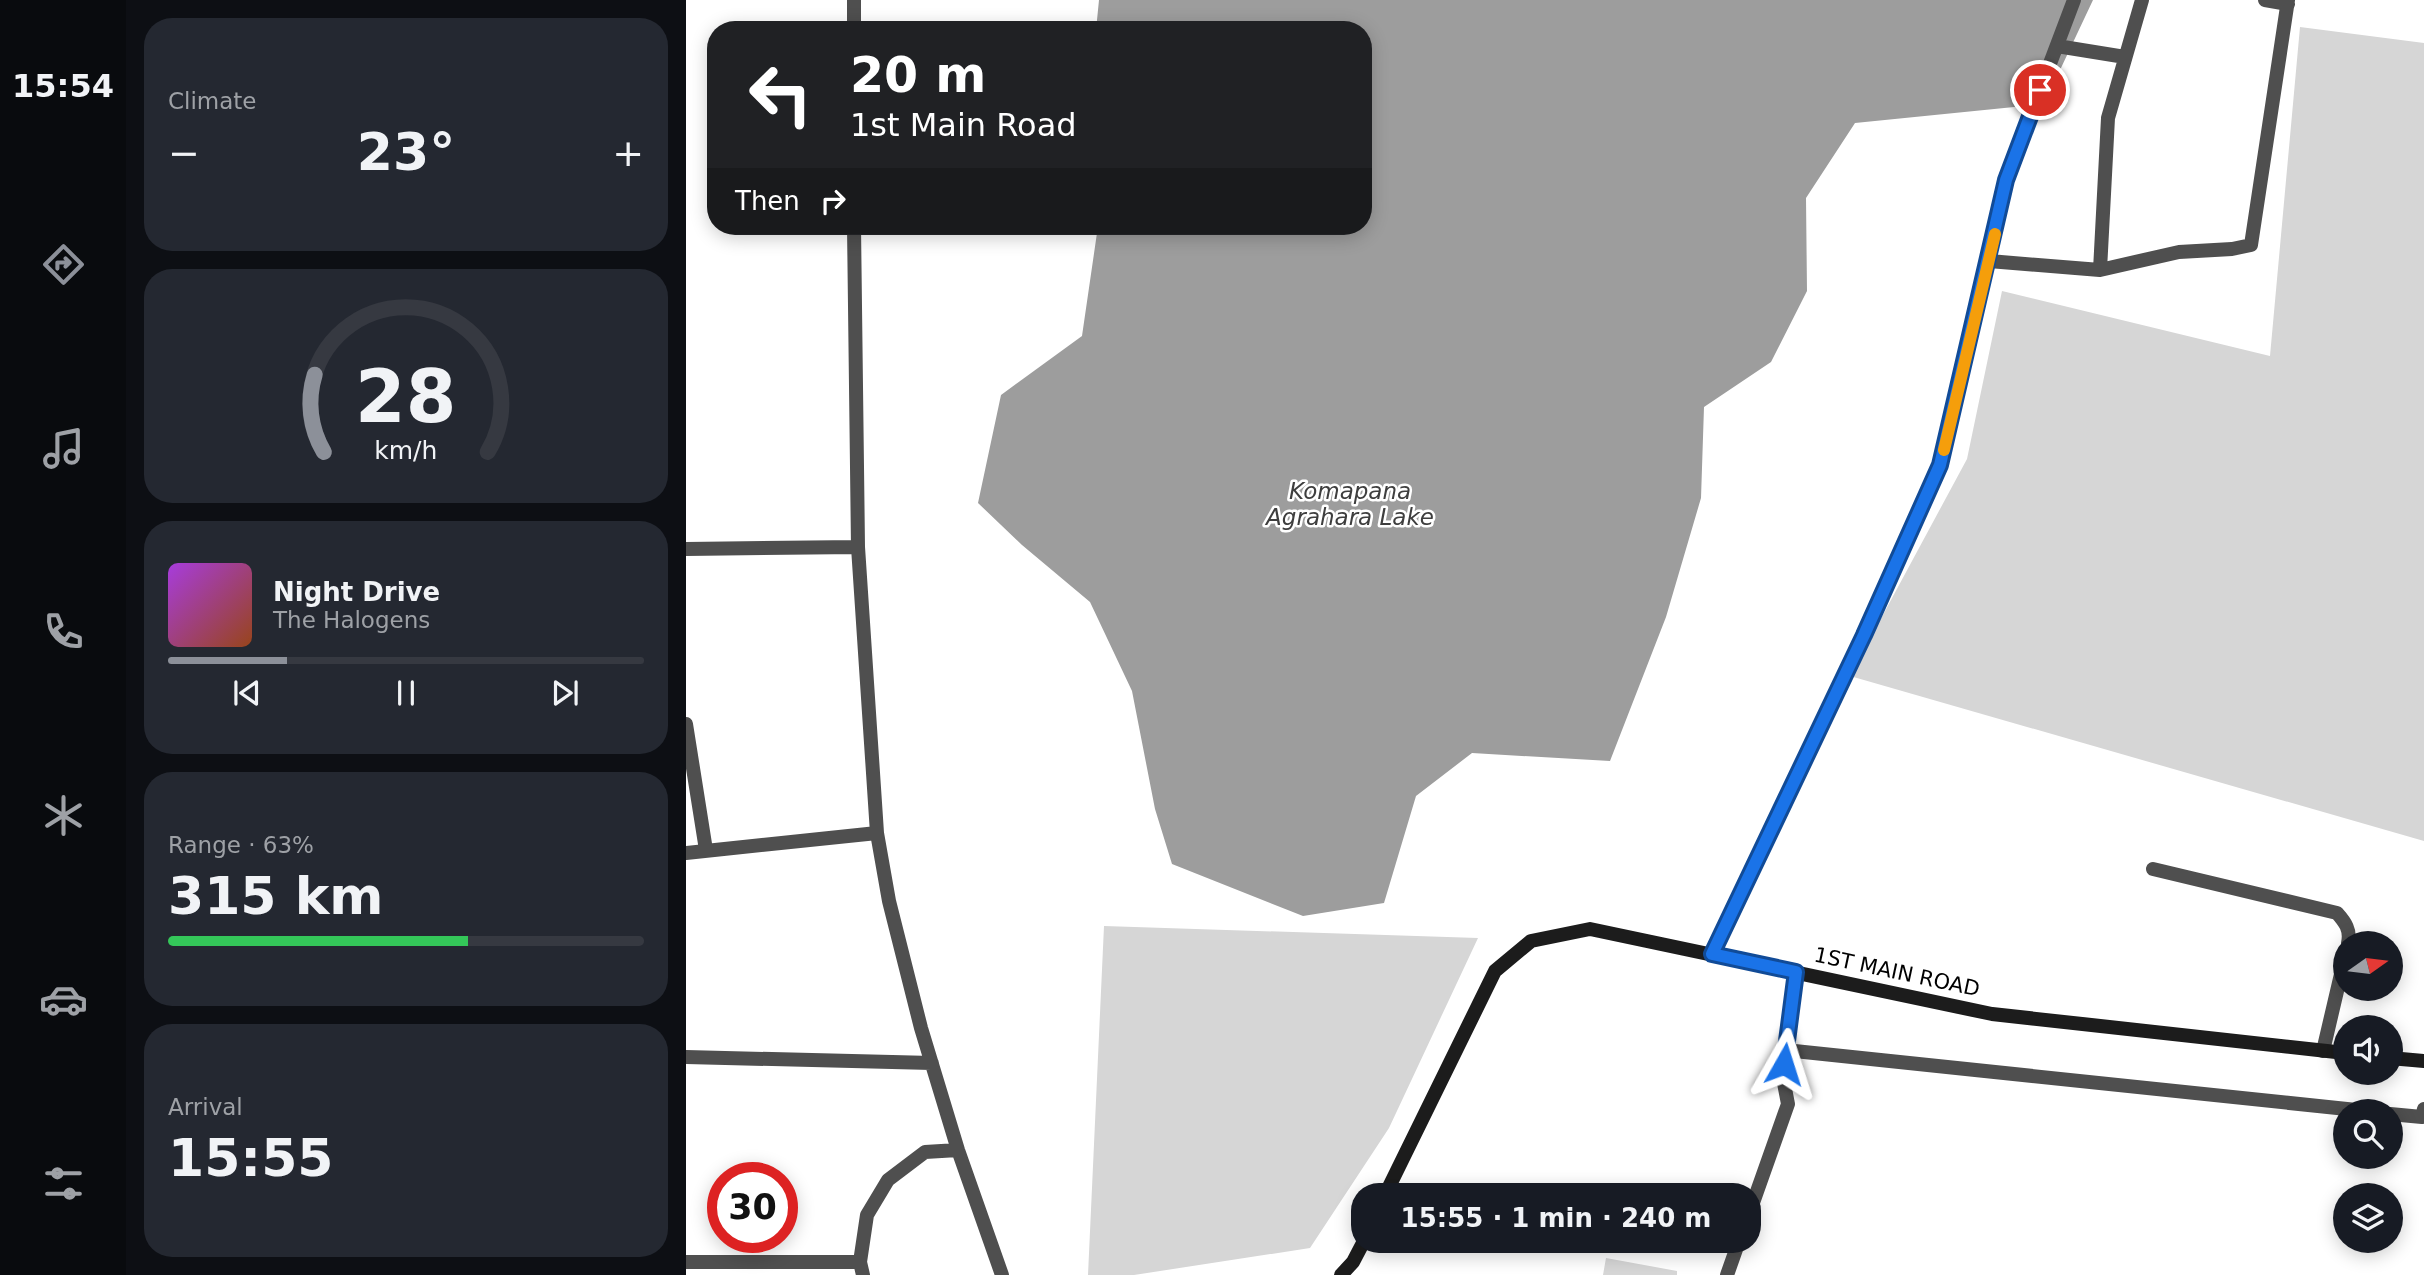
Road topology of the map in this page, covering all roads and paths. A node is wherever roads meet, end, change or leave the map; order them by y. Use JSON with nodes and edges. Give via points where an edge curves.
{"nodes":[{"id":1,"x":854,"y":0,"type":"edge"},
{"id":2,"x":2074,"y":0,"type":"edge"},
{"id":3,"x":2142,"y":0,"type":"edge"},
{"id":4,"x":2265,"y":0,"type":"edge"},
{"id":5,"x":2288,"y":2,"type":"edge"},
{"id":6,"x":853,"y":21,"type":"edge"},
{"id":7,"x":2057,"y":46,"type":"junction"},
{"id":8,"x":2126,"y":57,"type":"junction"},
{"id":9,"x":854,"y":235,"type":"edge"},
{"id":10,"x":1989,"y":261,"type":"junction"},
{"id":11,"x":2099,"y":270,"type":"junction"},
{"id":12,"x":858,"y":547,"type":"junction"},
{"id":13,"x":686,"y":549,"type":"edge"},
{"id":14,"x":686,"y":724,"type":"edge"},
{"id":15,"x":877,"y":833,"type":"junction"},
{"id":16,"x":706,"y":850,"type":"junction"},
{"id":17,"x":686,"y":853,"type":"edge"},
{"id":18,"x":2153,"y":869,"type":"dead end"},
{"id":19,"x":2349,"y":931,"type":"edge"},
{"id":20,"x":1712,"y":954,"type":"junction"},
{"id":21,"x":1796,"y":972,"type":"junction"},
{"id":22,"x":2335,"y":1001,"type":"edge"},
{"id":23,"x":1785,"y":1049,"type":"junction"},
{"id":24,"x":2323,"y":1051,"type":"junction"},
{"id":25,"x":2333,"y":1052,"type":"edge"},
{"id":26,"x":686,"y":1057,"type":"edge"},
{"id":27,"x":2403,"y":1059,"type":"edge"},
{"id":28,"x":2424,"y":1061,"type":"edge"},
{"id":29,"x":932,"y":1063,"type":"junction"},
{"id":30,"x":2333,"y":1107,"type":"edge"},
{"id":31,"x":2403,"y":1114,"type":"edge"},
{"id":32,"x":2423,"y":1115,"type":"edge"},
{"id":33,"x":958,"y":1150,"type":"junction"},
{"id":34,"x":1391,"y":1183,"type":"edge"},
{"id":35,"x":1760,"y":1183,"type":"edge"},
{"id":36,"x":1357,"y":1253,"type":"edge"},
{"id":37,"x":1735,"y":1253,"type":"edge"},
{"id":38,"x":686,"y":1262,"type":"edge"},
{"id":39,"x":861,"y":1269,"type":"edge"},
{"id":40,"x":1002,"y":1275,"type":"edge"},
{"id":41,"x":1341,"y":1275,"type":"edge"},
{"id":42,"x":1727,"y":1275,"type":"edge"}],
"edges":[{"from":1,"to":6,"type":"street"},
{"from":2,"to":7,"type":"street"},
{"from":3,"to":8,"type":"street"},
{"from":4,"to":5,"type":"street"},
{"from":5,"to":11,"type":"street","via":[[2251,245],[2179,252]]},
{"from":7,"to":8,"type":"street"},
{"from":7,"to":10,"type":"street","via":[[2006,180]]},
{"from":8,"to":11,"type":"street","via":[[2108,118]]},
{"from":9,"to":12,"type":"street"},
{"from":10,"to":11,"type":"street"},
{"from":10,"to":20,"type":"street","via":[[1940,465]]},
{"from":12,"to":13,"type":"street"},
{"from":12,"to":15,"type":"street"},
{"from":14,"to":16,"type":"street"},
{"from":15,"to":16,"type":"street"},
{"from":15,"to":29,"type":"street","via":[[889,901]]},
{"from":16,"to":17,"type":"street"},
{"from":18,"to":19,"type":"street","via":[[2337,913]]},
{"from":20,"to":21,"type":"street","name":"1ST MAIN ROAD"},
{"from":20,"to":34,"type":"street","name":"1ST MAIN ROAD","via":[[1590,929],[1531,941],[1494,971]]},
{"from":21,"to":23,"type":"street"},
{"from":21,"to":24,"type":"street","name":"1ST MAIN ROAD","via":[[1992,1014]]},
{"from":22,"to":24,"type":"street"},
{"from":23,"to":30,"type":"street"},
{"from":23,"to":35,"type":"street","via":[[1783,1079],[1788,1104]]},
{"from":24,"to":25,"type":"street","name":"1ST MAIN ROAD"},
{"from":26,"to":29,"type":"street"},
{"from":27,"to":28,"type":"street"},
{"from":29,"to":33,"type":"street"},
{"from":31,"to":32,"type":"street"},
{"from":33,"to":39,"type":"street","via":[[925,1152],[888,1180],[867,1215]]},
{"from":33,"to":40,"type":"street"},
{"from":36,"to":41,"type":"street"},
{"from":37,"to":42,"type":"street"},
{"from":38,"to":39,"type":"street"}]}
